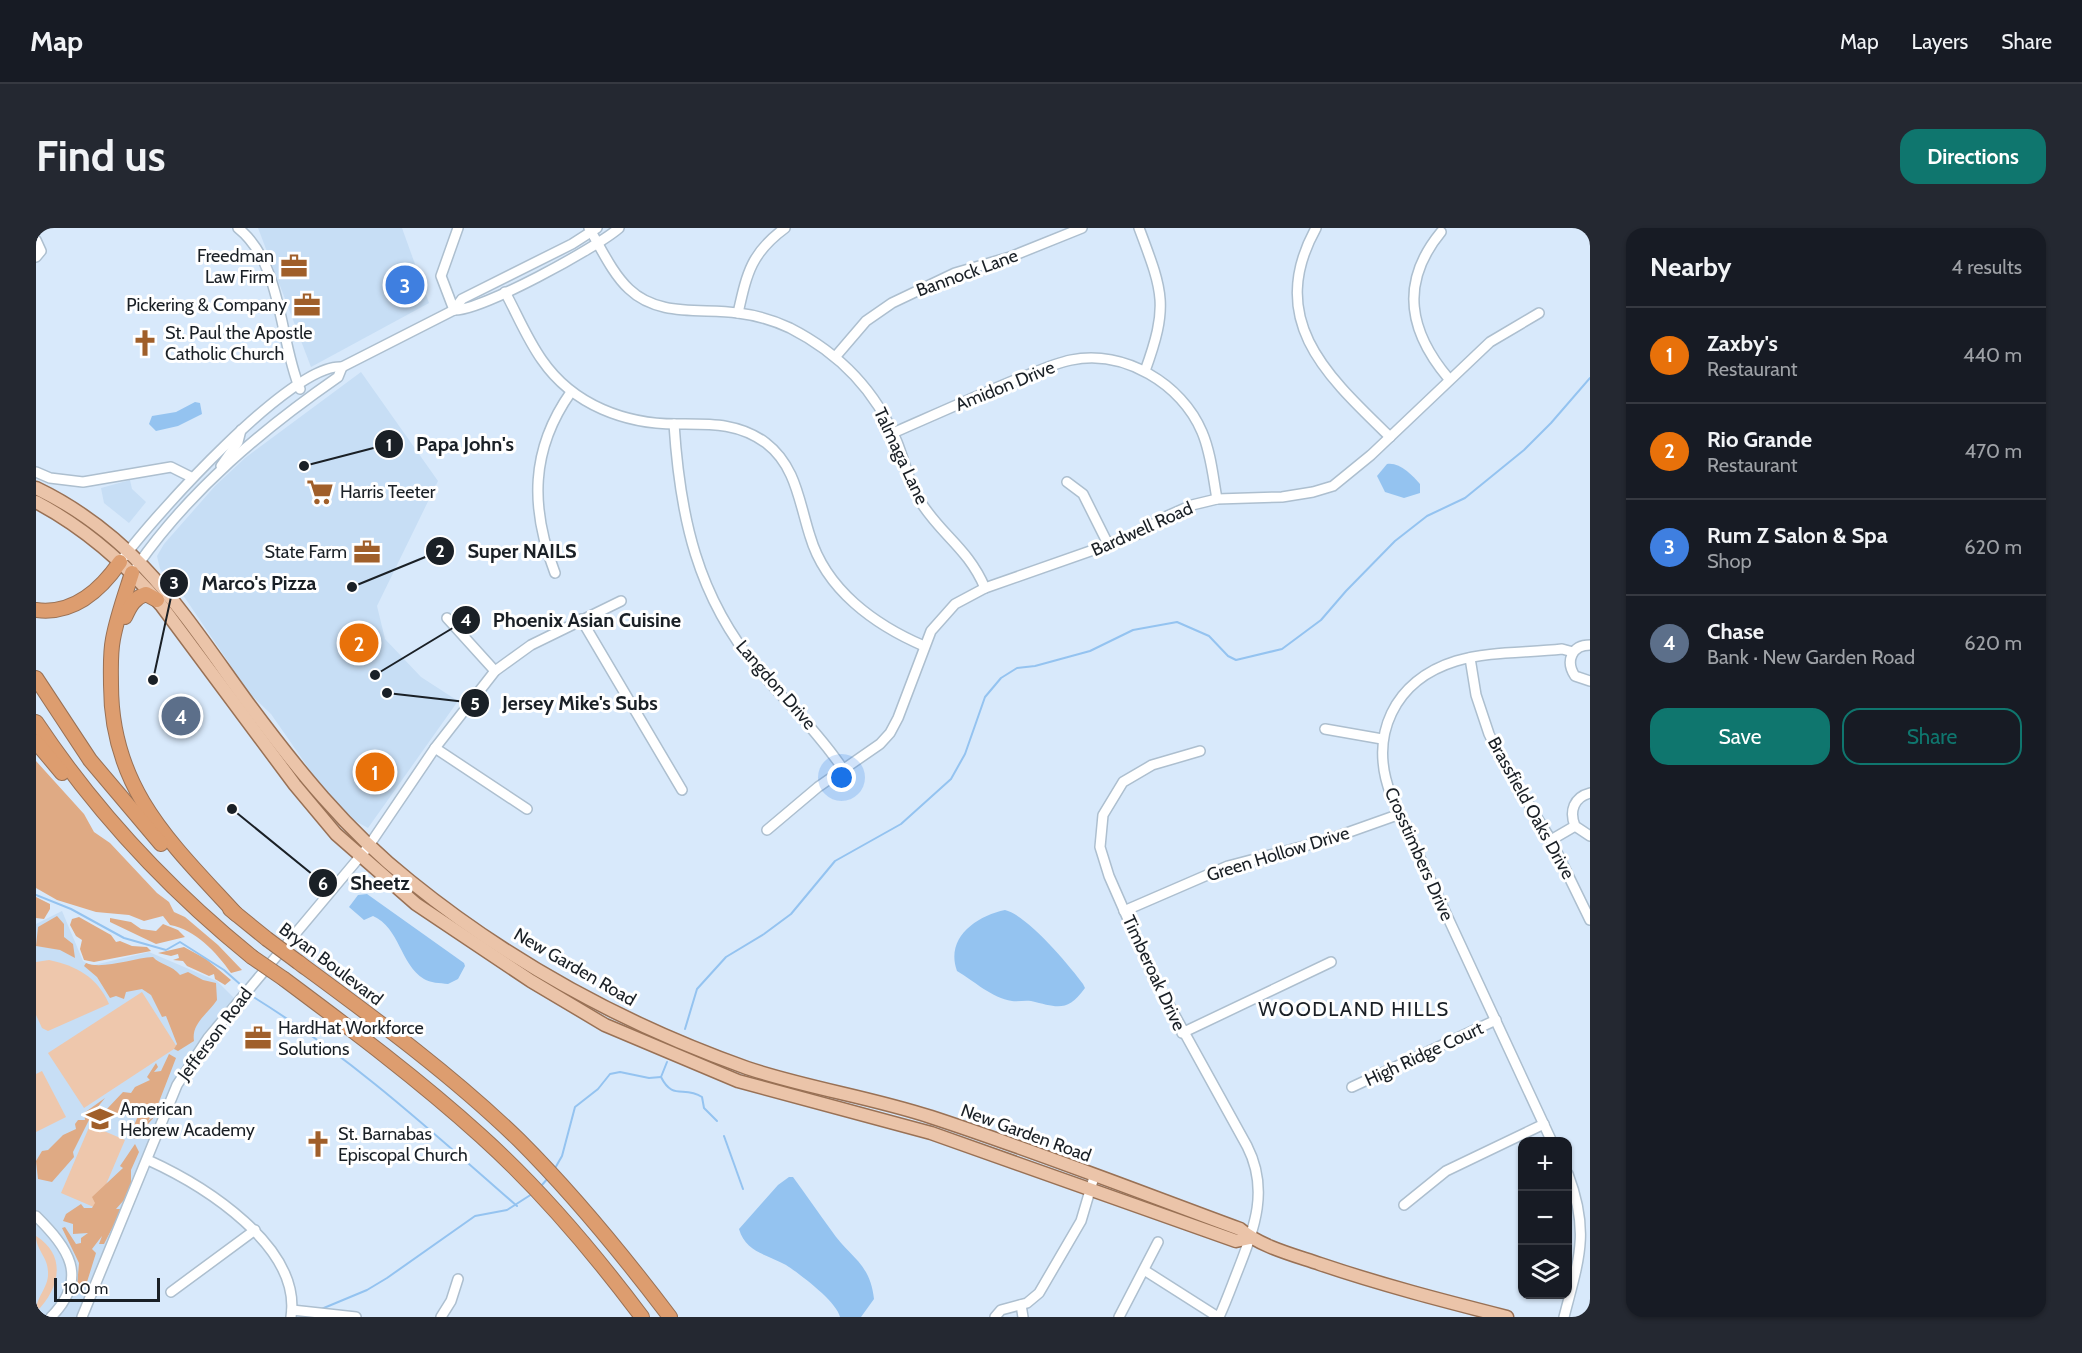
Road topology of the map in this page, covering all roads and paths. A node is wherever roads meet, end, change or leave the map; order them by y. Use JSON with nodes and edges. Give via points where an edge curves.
{"nodes":[{"id":1,"x":238,"y":228,"type":"edge"},
{"id":2,"x":458,"y":228,"type":"edge"},
{"id":3,"x":619,"y":228,"type":"edge"},
{"id":4,"x":785,"y":228,"type":"edge"},
{"id":5,"x":1082,"y":228,"type":"edge"},
{"id":6,"x":1139,"y":228,"type":"edge"},
{"id":7,"x":1316,"y":228,"type":"edge"},
{"id":8,"x":592,"y":229,"type":"edge"},
{"id":9,"x":1441,"y":232,"type":"dead end"},
{"id":10,"x":36,"y":240,"type":"edge"},
{"id":11,"x":599,"y":244,"type":"junction"},
{"id":12,"x":36,"y":257,"type":"edge"},
{"id":13,"x":505,"y":292,"type":"junction"},
{"id":14,"x":454,"y":310,"type":"junction"},
{"id":15,"x":1539,"y":312,"type":"dead end"},
{"id":16,"x":738,"y":313,"type":"junction"},
{"id":17,"x":836,"y":356,"type":"junction"},
{"id":18,"x":342,"y":367,"type":"junction"},
{"id":19,"x":1145,"y":371,"type":"junction"},
{"id":20,"x":1449,"y":379,"type":"junction"},
{"id":21,"x":299,"y":386,"type":"junction"},
{"id":22,"x":571,"y":392,"type":"junction"},
{"id":23,"x":305,"y":399,"type":"junction"},
{"id":24,"x":260,"y":414,"type":"junction"},
{"id":25,"x":674,"y":424,"type":"junction"},
{"id":26,"x":241,"y":430,"type":"junction"},
{"id":27,"x":893,"y":433,"type":"junction"},
{"id":28,"x":259,"y":435,"type":"junction"},
{"id":29,"x":1390,"y":437,"type":"junction"},
{"id":30,"x":36,"y":472,"type":"edge"},
{"id":31,"x":215,"y":476,"type":"junction"},
{"id":32,"x":192,"y":477,"type":"junction"},
{"id":33,"x":1068,"y":482,"type":"dead end"},
{"id":34,"x":36,"y":488,"type":"edge"},
{"id":35,"x":1217,"y":499,"type":"junction"},
{"id":36,"x":36,"y":502,"type":"edge"},
{"id":37,"x":1109,"y":546,"type":"junction"},
{"id":38,"x":129,"y":550,"type":"junction"},
{"id":39,"x":120,"y":562,"type":"junction"},
{"id":40,"x":136,"y":567,"type":"junction"},
{"id":41,"x":555,"y":573,"type":"dead end"},
{"id":42,"x":985,"y":588,"type":"junction"},
{"id":43,"x":157,"y":600,"type":"junction"},
{"id":44,"x":621,"y":601,"type":"dead end"},
{"id":45,"x":36,"y":610,"type":"edge"},
{"id":46,"x":447,"y":618,"type":"dead end"},
{"id":47,"x":581,"y":620,"type":"junction"},
{"id":48,"x":115,"y":631,"type":"junction"},
{"id":49,"x":1590,"y":645,"type":"edge"},
{"id":50,"x":924,"y":646,"type":"junction"},
{"id":51,"x":1573,"y":652,"type":"junction"},
{"id":52,"x":1470,"y":658,"type":"junction"},
{"id":53,"x":495,"y":671,"type":"junction"},
{"id":54,"x":36,"y":678,"type":"edge"},
{"id":55,"x":1590,"y":681,"type":"edge"},
{"id":56,"x":36,"y":722,"type":"edge"},
{"id":57,"x":1325,"y":729,"type":"dead end"},
{"id":58,"x":1382,"y":740,"type":"junction"},
{"id":59,"x":36,"y":742,"type":"edge"},
{"id":60,"x":435,"y":748,"type":"junction"},
{"id":61,"x":1200,"y":751,"type":"dead end"},
{"id":62,"x":843,"y":770,"type":"junction"},
{"id":63,"x":682,"y":790,"type":"dead end"},
{"id":64,"x":1590,"y":793,"type":"edge"},
{"id":65,"x":527,"y":809,"type":"dead end"},
{"id":66,"x":1400,"y":814,"type":"junction"},
{"id":67,"x":1575,"y":826,"type":"junction"},
{"id":68,"x":767,"y":830,"type":"dead end"},
{"id":69,"x":1590,"y":836,"type":"edge"},
{"id":70,"x":1551,"y":840,"type":"junction"},
{"id":71,"x":368,"y":847,"type":"junction"},
{"id":72,"x":135,"y":849,"type":"junction"},
{"id":73,"x":359,"y":856,"type":"junction"},
{"id":74,"x":1124,"y":911,"type":"junction"},
{"id":75,"x":236,"y":914,"type":"junction"},
{"id":76,"x":1590,"y":920,"type":"edge"},
{"id":77,"x":473,"y":944,"type":"junction"},
{"id":78,"x":518,"y":956,"type":"junction"},
{"id":79,"x":1331,"y":962,"type":"dead end"},
{"id":80,"x":1496,"y":1020,"type":"junction"},
{"id":81,"x":1182,"y":1033,"type":"junction"},
{"id":82,"x":785,"y":1079,"type":"junction"},
{"id":83,"x":753,"y":1085,"type":"junction"},
{"id":84,"x":1352,"y":1087,"type":"dead end"},
{"id":85,"x":830,"y":1090,"type":"junction"},
{"id":86,"x":797,"y":1096,"type":"junction"},
{"id":87,"x":871,"y":1101,"type":"junction"},
{"id":88,"x":836,"y":1107,"type":"junction"},
{"id":89,"x":1544,"y":1124,"type":"junction"},
{"id":90,"x":1550,"y":1137,"type":"edge"},
{"id":91,"x":148,"y":1160,"type":"junction"},
{"id":92,"x":1049,"y":1160,"type":"junction"},
{"id":93,"x":1045,"y":1174,"type":"junction"},
{"id":94,"x":1094,"y":1177,"type":"junction"},
{"id":95,"x":1572,"y":1184,"type":"edge"},
{"id":96,"x":1089,"y":1190,"type":"junction"},
{"id":97,"x":1404,"y":1205,"type":"dead end"},
{"id":98,"x":36,"y":1216,"type":"edge"},
{"id":99,"x":255,"y":1230,"type":"junction"},
{"id":100,"x":1250,"y":1238,"type":"junction"},
{"id":101,"x":1158,"y":1242,"type":"dead end"},
{"id":102,"x":1144,"y":1270,"type":"junction"},
{"id":103,"x":458,"y":1279,"type":"dead end"},
{"id":104,"x":171,"y":1292,"type":"dead end"},
{"id":105,"x":1021,"y":1305,"type":"junction"},
{"id":106,"x":292,"y":1314,"type":"edge"},
{"id":107,"x":51,"y":1317,"type":"edge"},
{"id":108,"x":82,"y":1317,"type":"edge"},
{"id":109,"x":356,"y":1317,"type":"edge"},
{"id":110,"x":441,"y":1317,"type":"edge"},
{"id":111,"x":642,"y":1317,"type":"edge"},
{"id":112,"x":670,"y":1317,"type":"edge"},
{"id":113,"x":995,"y":1317,"type":"edge"},
{"id":114,"x":1023,"y":1317,"type":"edge"},
{"id":115,"x":1119,"y":1317,"type":"edge"},
{"id":116,"x":1219,"y":1317,"type":"edge"},
{"id":117,"x":1507,"y":1317,"type":"edge"},
{"id":118,"x":1564,"y":1317,"type":"edge"}],
"edges":[{"from":1,"to":21,"type":"street","via":[[255,245],[278,302]]},
{"from":2,"to":14,"type":"street","via":[[441,276]]},
{"from":3,"to":11,"type":"street"},
{"from":4,"to":16,"type":"street","via":[[765,243],[749,269]]},
{"from":5,"to":17,"type":"street","name":"Bannock Lane","via":[[1010,257],[955,273],[892,303],[866,321]]},
{"from":6,"to":19,"type":"street","via":[[1158,278],[1161,299],[1159,334]]},
{"from":7,"to":29,"type":"street","via":[[1301,258],[1296,287],[1304,334],[1329,374]]},
{"from":8,"to":11,"type":"street","name":"Talmaga Lane"},
{"from":8,"to":14,"type":"street","via":[[462,299]]},
{"from":9,"to":20,"type":"street","via":[[1422,262],[1413,302],[1421,339]]},
{"from":10,"to":12,"type":"street","via":[[41,251]]},
{"from":11,"to":13,"type":"street"},
{"from":11,"to":16,"type":"street","name":"Talmaga Lane","via":[[621,279],[639,297],[678,310]]},
{"from":13,"to":14,"type":"street","via":[[466,310]]},
{"from":13,"to":22,"type":"street","via":[[542,359]]},
{"from":14,"to":18,"type":"street"},
{"from":15,"to":20,"type":"street","name":"Bardwell Road","via":[[1490,342]]},
{"from":16,"to":17,"type":"street","name":"Talmaga Lane","via":[[789,328]]},
{"from":17,"to":27,"type":"street","name":"Talmaga Lane","via":[[864,385]]},
{"from":18,"to":21,"type":"street","via":[[332,366]]},
{"from":18,"to":23,"type":"street","via":[[338,377]]},
{"from":19,"to":27,"type":"street","name":"Amidon Drive","via":[[1122,363],[1074,360],[1046,367]]},
{"from":19,"to":35,"type":"street","name":"Amidon Drive","via":[[1168,386],[1194,416],[1209,454]]},
{"from":20,"to":29,"type":"street","name":"Bardwell Road"},
{"from":21,"to":23,"type":"street"},
{"from":21,"to":24,"type":"street"},
{"from":22,"to":25,"type":"street","via":[[599,408],[641,423]]},
{"from":22,"to":41,"type":"street","via":[[554,416],[538,480],[539,524]]},
{"from":23,"to":28,"type":"street"},
{"from":24,"to":26,"type":"street"},
{"from":24,"to":28,"type":"street"},
{"from":25,"to":50,"type":"street","via":[[729,425],[749,433],[776,452],[790,472],[810,538],[838,586],[870,617]]},
{"from":25,"to":62,"type":"street","name":"Langdon Drive","via":[[688,533],[720,614],[758,668],[822,738]]},
{"from":26,"to":31,"type":"street","via":[[238,442]]},
{"from":26,"to":32,"type":"street"},
{"from":27,"to":42,"type":"street","name":"Talmaga Lane","via":[[921,502],[969,558]]},
{"from":28,"to":31,"type":"street"},
{"from":29,"to":35,"type":"street","name":"Bardwell Road","via":[[1333,486],[1282,497]]},
{"from":30,"to":32,"type":"street","via":[[83,482],[171,467]]},
{"from":31,"to":40,"type":"street"},
{"from":32,"to":38,"type":"street"},
{"from":33,"to":37,"type":"street","via":[[1083,494]]},
{"from":34,"to":38,"type":"main road","name":"New Garden Road","via":[[83,514]]},
{"from":35,"to":37,"type":"street","name":"Bardwell Road","via":[[1192,505]]},
{"from":36,"to":39,"type":"main road","name":"New Garden Road","via":[[68,519]]},
{"from":37,"to":42,"type":"street","name":"Bardwell Road"},
{"from":38,"to":39,"type":"street"},
{"from":38,"to":40,"type":"main road","name":"New Garden Road"},
{"from":39,"to":40,"type":"main road","name":"New Garden Road"},
{"from":39,"to":45,"type":"highway","via":[[108,579],[72,607]]},
{"from":40,"to":43,"type":"main road","name":"New Garden Road"},
{"from":40,"to":48,"type":"highway"},
{"from":40,"to":71,"type":"main road","name":"New Garden Road","via":[[181,610],[318,795]]},
{"from":42,"to":50,"type":"street","name":"Bardwell Road","via":[[947,611]]},
{"from":43,"to":48,"type":"highway","via":[[146,594],[138,598]]},
{"from":43,"to":73,"type":"main road","name":"New Garden Road","via":[[299,791]]},
{"from":44,"to":47,"type":"street","name":"Jefferson Road"},
{"from":46,"to":53,"type":"street"},
{"from":47,"to":53,"type":"street","name":"Jefferson Road","via":[[531,645]]},
{"from":47,"to":63,"type":"street"},
{"from":48,"to":75,"type":"highway","via":[[111,669],[113,719],[130,781],[169,842]]},
{"from":49,"to":51,"type":"street","name":"Crosstimbers Drive","via":[[1582,645]]},
{"from":50,"to":62,"type":"street","name":"Bardwell Road","via":[[890,733]]},
{"from":51,"to":52,"type":"street","name":"Crosstimbers Drive","via":[[1562,649]]},
{"from":51,"to":55,"type":"street","via":[[1571,671],[1580,680]]},
{"from":52,"to":58,"type":"street","name":"Crosstimbers Drive","via":[[1444,666],[1413,685],[1393,711]]},
{"from":52,"to":70,"type":"street","name":"Brassfield Oaks Drive","via":[[1488,734]]},
{"from":53,"to":60,"type":"street","name":"Jefferson Road"},
{"from":54,"to":75,"type":"highway","name":"Bryan Boulevard","via":[[116,792],[194,878]]},
{"from":56,"to":72,"type":"highway","via":[[75,779]]},
{"from":57,"to":58,"type":"street"},
{"from":58,"to":66,"type":"street","name":"Crosstimbers Drive","via":[[1383,768]]},
{"from":59,"to":72,"type":"highway","via":[[86,801]]},
{"from":60,"to":65,"type":"street"},
{"from":60,"to":71,"type":"street","name":"Jefferson Road"},
{"from":61,"to":74,"type":"street","name":"Timberoak Drive","via":[[1137,772],[1123,782],[1107,805],[1100,847]]},
{"from":62,"to":68,"type":"street","name":"Bardwell Road"},
{"from":64,"to":67,"type":"street","via":[[1573,807]]},
{"from":66,"to":74,"type":"street","name":"Green Hollow Drive","via":[[1324,841],[1228,866]]},
{"from":66,"to":80,"type":"street","name":"Crosstimbers Drive"},
{"from":67,"to":69,"type":"street"},
{"from":67,"to":70,"type":"street"},
{"from":70,"to":76,"type":"street","name":"Brassfield Oaks Drive"},
{"from":71,"to":73,"type":"street","name":"Jefferson Road"},
{"from":71,"to":78,"type":"main road","name":"New Garden Road","via":[[435,901]]},
{"from":72,"to":111,"type":"highway","bridge":true,"via":[[252,957],[395,1063],[481,1136],[572,1230]]},
{"from":73,"to":77,"type":"main road","name":"New Garden Road","via":[[416,904]]},
{"from":73,"to":91,"type":"street","name":"Jefferson Road","via":[[195,1057],[177,1086]]},
{"from":74,"to":81,"type":"street","name":"Timberoak Drive"},
{"from":75,"to":112,"type":"highway","name":"Bryan Boulevard","bridge":true,"via":[[426,1058],[519,1140],[602,1231]]},
{"from":77,"to":78,"type":"main road","via":[[511,961]]},
{"from":77,"to":83,"type":"main road","name":"New Garden Road","via":[[605,1025]]},
{"from":78,"to":82,"type":"main road","name":"New Garden Road","via":[[613,1013]]},
{"from":79,"to":81,"type":"street"},
{"from":80,"to":84,"type":"street","name":"High Ridge Court"},
{"from":80,"to":89,"type":"street","name":"Crosstimbers Drive"},
{"from":81,"to":100,"type":"street","name":"Timberoak Drive","via":[[1252,1157],[1260,1195]]},
{"from":82,"to":83,"type":"main road","via":[[755,1076]]},
{"from":82,"to":85,"type":"main road","name":"New Garden Road"},
{"from":83,"to":86,"type":"main road","name":"New Garden Road"},
{"from":85,"to":86,"type":"main road","via":[[826,1097]]},
{"from":85,"to":87,"type":"main road","name":"New Garden Road"},
{"from":86,"to":88,"type":"main road","name":"New Garden Road"},
{"from":87,"to":88,"type":"main road","via":[[840,1098]]},
{"from":87,"to":92,"type":"main road","name":"New Garden Road","via":[[930,1117]]},
{"from":88,"to":93,"type":"main road","name":"New Garden Road","via":[[931,1133]]},
{"from":89,"to":90,"type":"street","name":"Crosstimbers Drive"},
{"from":89,"to":97,"type":"street","via":[[1446,1171]]},
{"from":91,"to":99,"type":"street","via":[[202,1189]]},
{"from":91,"to":108,"type":"street","name":"Jefferson Road"},
{"from":92,"to":93,"type":"main road"},
{"from":92,"to":94,"type":"main road","name":"New Garden Road"},
{"from":93,"to":96,"type":"main road","name":"New Garden Road"},
{"from":94,"to":96,"type":"street"},
{"from":94,"to":100,"type":"main road","name":"New Garden Road","via":[[1240,1229]]},
{"from":95,"to":118,"type":"street","via":[[1581,1206],[1583,1233]]},
{"from":96,"to":100,"type":"main road","name":"New Garden Road","via":[[1236,1241]]},
{"from":96,"to":105,"type":"street","via":[[1072,1238],[1039,1293]]},
{"from":98,"to":107,"type":"street","via":[[62,1243],[71,1271],[66,1298]]},
{"from":99,"to":104,"type":"street"},
{"from":99,"to":106,"type":"street","via":[[278,1262]]},
{"from":100,"to":116,"type":"street","name":"Timberoak Drive"},
{"from":100,"to":117,"type":"main road","name":"New Garden Road","via":[[1388,1287]]},
{"from":101,"to":102,"type":"street"},
{"from":102,"to":115,"type":"street"},
{"from":102,"to":116,"type":"street"},
{"from":103,"to":110,"type":"street"},
{"from":105,"to":113,"type":"street","via":[[1001,1310]]},
{"from":105,"to":114,"type":"street"},
{"from":106,"to":109,"type":"street"}]}
